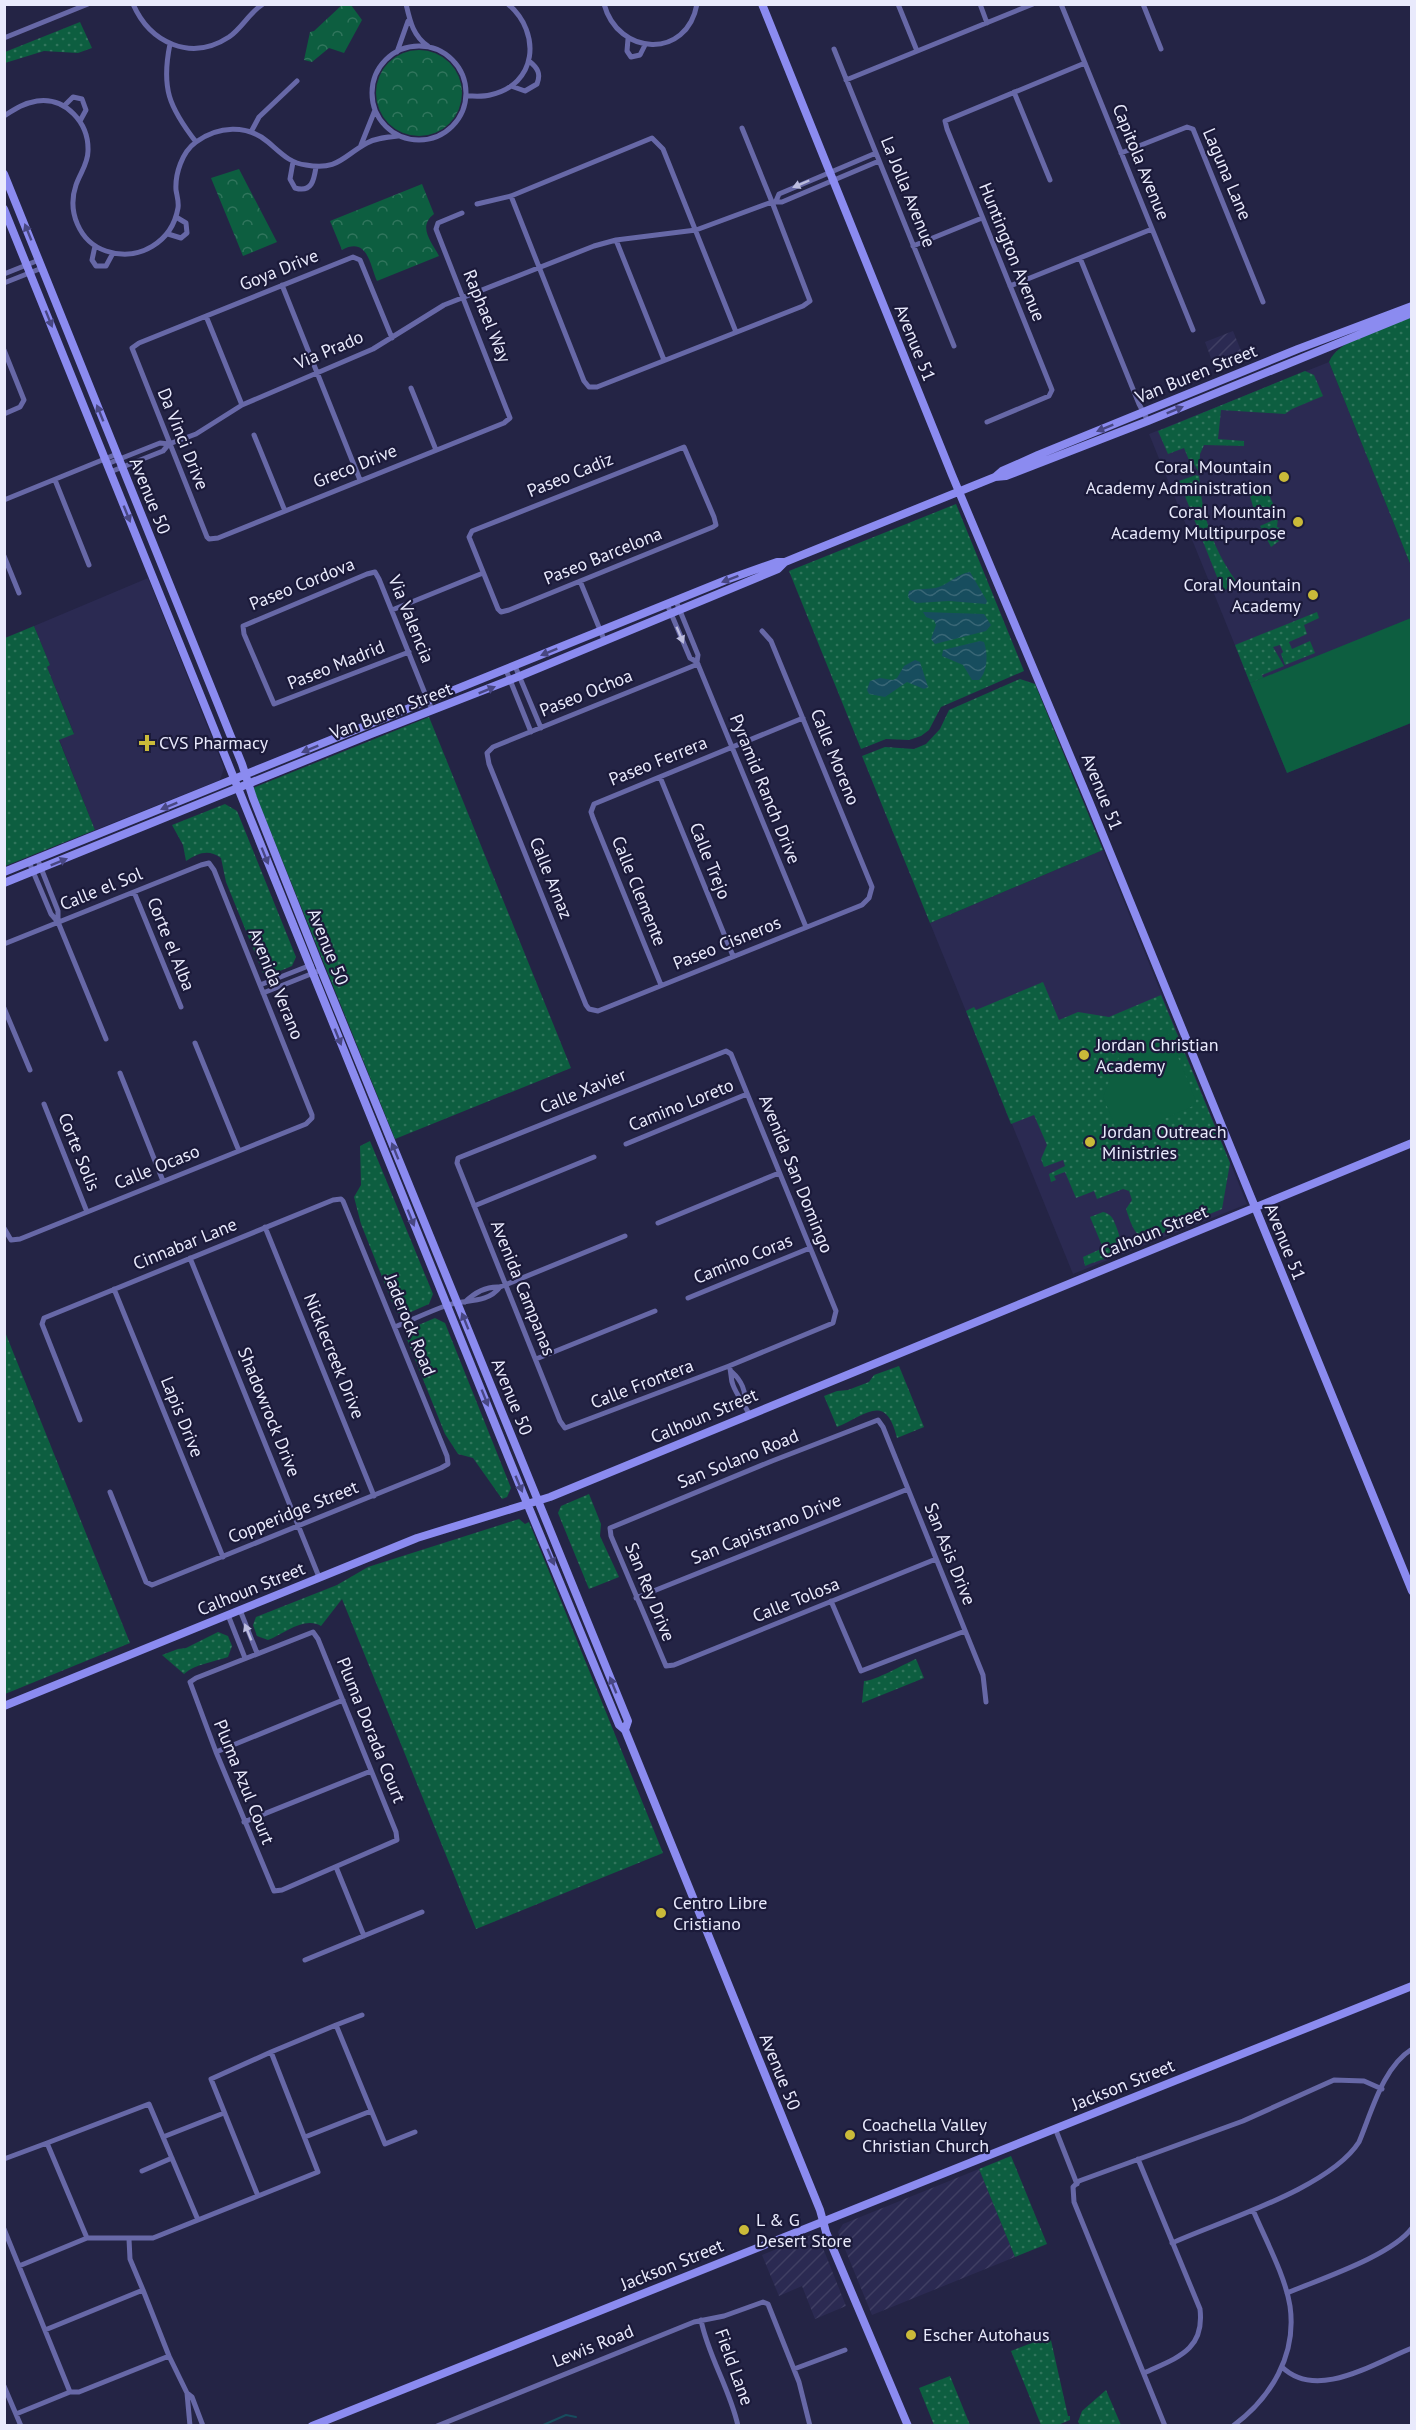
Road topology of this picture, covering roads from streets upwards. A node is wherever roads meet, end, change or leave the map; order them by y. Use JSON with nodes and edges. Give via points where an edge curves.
{"nodes":[{"id":1,"x":88,"y":4,"type":"edge"},
{"id":2,"x":133,"y":4,"type":"edge"},
{"id":3,"x":263,"y":4,"type":"edge"},
{"id":4,"x":406,"y":4,"type":"edge"},
{"id":5,"x":508,"y":4,"type":"edge"},
{"id":6,"x":604,"y":4,"type":"edge"},
{"id":7,"x":697,"y":4,"type":"edge"},
{"id":8,"x":762,"y":4,"type":"edge"},
{"id":9,"x":898,"y":4,"type":"edge"},
{"id":10,"x":980,"y":4,"type":"edge"},
{"id":11,"x":1033,"y":4,"type":"edge"},
{"id":12,"x":1061,"y":4,"type":"edge"},
{"id":13,"x":1143,"y":4,"type":"edge"},
{"id":14,"x":409,"y":19,"type":"junction"},
{"id":15,"x":987,"y":23,"type":"junction"},
{"id":16,"x":4,"y":38,"type":"edge"},
{"id":17,"x":628,"y":39,"type":"junction"},
{"id":18,"x":170,"y":44,"type":"junction"},
{"id":19,"x":645,"y":45,"type":"junction"},
{"id":20,"x":430,"y":47,"type":"junction"},
{"id":21,"x":834,"y":49,"type":"dead end"},
{"id":22,"x":1161,"y":49,"type":"dead end"},
{"id":23,"x":917,"y":51,"type":"junction"},
{"id":24,"x":397,"y":52,"type":"junction"},
{"id":25,"x":529,"y":61,"type":"junction"},
{"id":26,"x":1085,"y":63,"type":"junction"},
{"id":27,"x":846,"y":80,"type":"junction"},
{"id":28,"x":297,"y":81,"type":"dead end"},
{"id":29,"x":511,"y":86,"type":"junction"},
{"id":30,"x":1014,"y":92,"type":"junction"},
{"id":31,"x":467,"y":96,"type":"junction"},
{"id":32,"x":64,"y":106,"type":"junction"},
{"id":33,"x":375,"y":110,"type":"junction"},
{"id":34,"x":4,"y":116,"type":"edge"},
{"id":35,"x":80,"y":121,"type":"junction"},
{"id":36,"x":742,"y":128,"type":"dead end"},
{"id":37,"x":251,"y":132,"type":"junction"},
{"id":38,"x":398,"y":136,"type":"junction"},
{"id":39,"x":196,"y":142,"type":"junction"},
{"id":40,"x":360,"y":147,"type":"junction"},
{"id":41,"x":876,"y":153,"type":"junction"},
{"id":42,"x":1121,"y":153,"type":"junction"},
{"id":43,"x":879,"y":161,"type":"junction"},
{"id":44,"x":293,"y":162,"type":"junction"},
{"id":45,"x":316,"y":167,"type":"junction"},
{"id":46,"x":4,"y":174,"type":"edge"},
{"id":47,"x":832,"y":176,"type":"junction"},
{"id":48,"x":1050,"y":180,"type":"dead end"},
{"id":49,"x":511,"y":196,"type":"junction"},
{"id":50,"x":774,"y":201,"type":"junction"},
{"id":51,"x":477,"y":204,"type":"dead end"},
{"id":52,"x":4,"y":209,"type":"edge"},
{"id":53,"x":462,"y":213,"type":"dead end"},
{"id":54,"x":176,"y":217,"type":"junction"},
{"id":55,"x":982,"y":218,"type":"junction"},
{"id":56,"x":1152,"y":229,"type":"junction"},
{"id":57,"x":696,"y":230,"type":"junction"},
{"id":58,"x":168,"y":234,"type":"junction"},
{"id":59,"x":616,"y":240,"type":"junction"},
{"id":60,"x":95,"y":246,"type":"junction"},
{"id":61,"x":914,"y":246,"type":"junction"},
{"id":62,"x":113,"y":253,"type":"junction"},
{"id":63,"x":1080,"y":258,"type":"junction"},
{"id":64,"x":40,"y":264,"type":"junction"},
{"id":65,"x":540,"y":267,"type":"junction"},
{"id":66,"x":29,"y":269,"type":"junction"},
{"id":67,"x":4,"y":274,"type":"edge"},
{"id":68,"x":4,"y":283,"type":"edge"},
{"id":69,"x":282,"y":285,"type":"junction"},
{"id":70,"x":1010,"y":286,"type":"junction"},
{"id":71,"x":464,"y":298,"type":"junction"},
{"id":72,"x":1263,"y":302,"type":"dead end"},
{"id":73,"x":1412,"y":306,"type":"edge"},
{"id":74,"x":1412,"y":313,"type":"edge"},
{"id":75,"x":206,"y":316,"type":"junction"},
{"id":76,"x":1193,"y":330,"type":"dead end"},
{"id":77,"x":735,"y":332,"type":"junction"},
{"id":78,"x":392,"y":339,"type":"junction"},
{"id":79,"x":954,"y":346,"type":"dead end"},
{"id":80,"x":132,"y":348,"type":"joint"},
{"id":81,"x":4,"y":350,"type":"edge"},
{"id":82,"x":1320,"y":356,"type":"dead end"},
{"id":83,"x":664,"y":360,"type":"junction"},
{"id":84,"x":1272,"y":371,"type":"junction"},
{"id":85,"x":317,"y":372,"type":"junction"},
{"id":86,"x":411,"y":388,"type":"dead end"},
{"id":87,"x":242,"y":405,"type":"junction"},
{"id":88,"x":1143,"y":412,"type":"junction"},
{"id":89,"x":4,"y":414,"type":"edge"},
{"id":90,"x":510,"y":418,"type":"joint"},
{"id":91,"x":1148,"y":421,"type":"junction"},
{"id":92,"x":987,"y":422,"type":"dead end"},
{"id":93,"x":254,"y":435,"type":"dead end"},
{"id":94,"x":169,"y":444,"type":"junction"},
{"id":95,"x":436,"y":450,"type":"junction"},
{"id":96,"x":119,"y":460,"type":"junction"},
{"id":97,"x":107,"y":465,"type":"junction"},
{"id":98,"x":995,"y":477,"type":"junction"},
{"id":99,"x":54,"y":480,"type":"junction"},
{"id":100,"x":360,"y":480,"type":"junction"},
{"id":101,"x":960,"y":491,"type":"junction"},
{"id":102,"x":4,"y":500,"type":"edge"},
{"id":103,"x":285,"y":511,"type":"junction"},
{"id":104,"x":716,"y":525,"type":"joint"},
{"id":105,"x":209,"y":540,"type":"joint"},
{"id":106,"x":4,"y":556,"type":"edge"},
{"id":107,"x":785,"y":562,"type":"junction"},
{"id":108,"x":89,"y":565,"type":"dead end"},
{"id":109,"x":375,"y":572,"type":"joint"},
{"id":110,"x":483,"y":573,"type":"junction"},
{"id":111,"x":167,"y":578,"type":"junction"},
{"id":112,"x":580,"y":582,"type":"junction"},
{"id":113,"x":19,"y":593,"type":"dead end"},
{"id":114,"x":676,"y":601,"type":"junction"},
{"id":115,"x":667,"y":604,"type":"junction"},
{"id":116,"x":392,"y":610,"type":"junction"},
{"id":117,"x":680,"y":611,"type":"junction"},
{"id":118,"x":671,"y":615,"type":"junction"},
{"id":119,"x":600,"y":631,"type":"junction"},
{"id":120,"x":762,"y":631,"type":"dead end"},
{"id":121,"x":605,"y":642,"type":"junction"},
{"id":122,"x":409,"y":652,"type":"junction"},
{"id":123,"x":186,"y":660,"type":"junction"},
{"id":124,"x":698,"y":663,"type":"junction"},
{"id":125,"x":515,"y":666,"type":"junction"},
{"id":126,"x":506,"y":670,"type":"junction"},
{"id":127,"x":520,"y":676,"type":"junction"},
{"id":128,"x":510,"y":680,"type":"junction"},
{"id":129,"x":428,"y":701,"type":"junction"},
{"id":130,"x":274,"y":704,"type":"joint"},
{"id":131,"x":433,"y":711,"type":"junction"},
{"id":132,"x":803,"y":718,"type":"junction"},
{"id":133,"x":226,"y":724,"type":"junction"},
{"id":134,"x":541,"y":728,"type":"junction"},
{"id":135,"x":531,"y":732,"type":"junction"},
{"id":136,"x":732,"y":748,"type":"junction"},
{"id":137,"x":487,"y":753,"type":"joint"},
{"id":138,"x":660,"y":777,"type":"junction"},
{"id":139,"x":246,"y":779,"type":"junction"},
{"id":140,"x":236,"y":783,"type":"junction"},
{"id":141,"x":592,"y":808,"type":"joint"},
{"id":142,"x":33,"y":860,"type":"junction"},
{"id":143,"x":209,"y":863,"type":"joint"},
{"id":144,"x":37,"y":870,"type":"junction"},
{"id":145,"x":4,"y":872,"type":"edge"},
{"id":146,"x":4,"y":884,"type":"edge"},
{"id":147,"x":134,"y":892,"type":"junction"},
{"id":148,"x":869,"y":898,"type":"joint"},
{"id":149,"x":58,"y":922,"type":"junction"},
{"id":150,"x":806,"y":927,"type":"junction"},
{"id":151,"x":4,"y":944,"type":"edge"},
{"id":152,"x":733,"y":956,"type":"junction"},
{"id":153,"x":319,"y":966,"type":"junction"},
{"id":154,"x":311,"y":969,"type":"junction"},
{"id":155,"x":260,"y":985,"type":"junction"},
{"id":156,"x":662,"y":985,"type":"junction"},
{"id":157,"x":263,"y":993,"type":"junction"},
{"id":158,"x":181,"y":1007,"type":"dead end"},
{"id":159,"x":4,"y":1008,"type":"edge"},
{"id":160,"x":594,"y":1011,"type":"joint"},
{"id":161,"x":106,"y":1038,"type":"dead end"},
{"id":162,"x":195,"y":1043,"type":"dead end"},
{"id":163,"x":719,"y":1053,"type":"joint"},
{"id":164,"x":30,"y":1070,"type":"dead end"},
{"id":165,"x":120,"y":1074,"type":"dead end"},
{"id":166,"x":747,"y":1094,"type":"junction"},
{"id":167,"x":44,"y":1104,"type":"dead end"},
{"id":168,"x":312,"y":1118,"type":"joint"},
{"id":169,"x":1412,"y":1143,"type":"edge"},
{"id":170,"x":626,"y":1144,"type":"dead end"},
{"id":171,"x":239,"y":1151,"type":"junction"},
{"id":172,"x":594,"y":1157,"type":"dead end"},
{"id":173,"x":458,"y":1158,"type":"joint"},
{"id":174,"x":779,"y":1173,"type":"junction"},
{"id":175,"x":163,"y":1181,"type":"junction"},
{"id":176,"x":341,"y":1198,"type":"joint"},
{"id":177,"x":474,"y":1206,"type":"junction"},
{"id":178,"x":1255,"y":1207,"type":"junction"},
{"id":179,"x":87,"y":1212,"type":"junction"},
{"id":180,"x":658,"y":1223,"type":"dead end"},
{"id":181,"x":265,"y":1227,"type":"junction"},
{"id":182,"x":4,"y":1228,"type":"edge"},
{"id":183,"x":625,"y":1236,"type":"dead end"},
{"id":184,"x":810,"y":1248,"type":"junction"},
{"id":185,"x":190,"y":1258,"type":"junction"},
{"id":186,"x":503,"y":1286,"type":"junction"},
{"id":187,"x":114,"y":1289,"type":"junction"},
{"id":188,"x":688,"y":1298,"type":"dead end"},
{"id":189,"x":461,"y":1302,"type":"junction"},
{"id":190,"x":447,"y":1306,"type":"junction"},
{"id":191,"x":656,"y":1311,"type":"dead end"},
{"id":192,"x":836,"y":1317,"type":"joint"},
{"id":193,"x":394,"y":1327,"type":"junction"},
{"id":194,"x":536,"y":1359,"type":"junction"},
{"id":195,"x":729,"y":1366,"type":"junction"},
{"id":196,"x":749,"y":1414,"type":"junction"},
{"id":197,"x":80,"y":1420,"type":"dead end"},
{"id":198,"x":878,"y":1420,"type":"joint"},
{"id":199,"x":565,"y":1428,"type":"joint"},
{"id":200,"x":448,"y":1464,"type":"joint"},
{"id":201,"x":908,"y":1489,"type":"junction"},
{"id":202,"x":110,"y":1492,"type":"dead end"},
{"id":203,"x":374,"y":1496,"type":"junction"},
{"id":204,"x":537,"y":1501,"type":"junction"},
{"id":205,"x":528,"y":1503,"type":"junction"},
{"id":206,"x":299,"y":1526,"type":"junction"},
{"id":207,"x":610,"y":1528,"type":"joint"},
{"id":208,"x":223,"y":1557,"type":"junction"},
{"id":209,"x":936,"y":1559,"type":"junction"},
{"id":210,"x":319,"y":1577,"type":"junction"},
{"id":211,"x":1412,"y":1591,"type":"edge"},
{"id":212,"x":636,"y":1598,"type":"junction"},
{"id":213,"x":831,"y":1601,"type":"junction"},
{"id":214,"x":240,"y":1610,"type":"junction"},
{"id":215,"x":228,"y":1615,"type":"junction"},
{"id":216,"x":965,"y":1631,"type":"junction"},
{"id":217,"x":257,"y":1653,"type":"junction"},
{"id":218,"x":245,"y":1658,"type":"junction"},
{"id":219,"x":666,"y":1666,"type":"joint"},
{"id":220,"x":343,"y":1700,"type":"junction"},
{"id":221,"x":986,"y":1702,"type":"dead end"},
{"id":222,"x":4,"y":1706,"type":"edge"},
{"id":223,"x":626,"y":1730,"type":"junction"},
{"id":224,"x":216,"y":1752,"type":"junction"},
{"id":225,"x":371,"y":1771,"type":"junction"},
{"id":226,"x":244,"y":1822,"type":"junction"},
{"id":227,"x":336,"y":1867,"type":"junction"},
{"id":228,"x":423,"y":1912,"type":"dead end"},
{"id":229,"x":364,"y":1936,"type":"junction"},
{"id":230,"x":305,"y":1960,"type":"dead end"},
{"id":231,"x":1412,"y":1986,"type":"edge"},
{"id":232,"x":362,"y":2015,"type":"dead end"},
{"id":233,"x":336,"y":2025,"type":"junction"},
{"id":234,"x":1412,"y":2049,"type":"edge"},
{"id":235,"x":271,"y":2052,"type":"junction"},
{"id":236,"x":1382,"y":2089,"type":"junction"},
{"id":237,"x":371,"y":2111,"type":"junction"},
{"id":238,"x":224,"y":2113,"type":"junction"},
{"id":239,"x":1055,"y":2128,"type":"junction"},
{"id":240,"x":415,"y":2132,"type":"dead end"},
{"id":241,"x":163,"y":2137,"type":"junction"},
{"id":242,"x":305,"y":2137,"type":"junction"},
{"id":243,"x":47,"y":2143,"type":"junction"},
{"id":244,"x":172,"y":2158,"type":"junction"},
{"id":245,"x":4,"y":2159,"type":"edge"},
{"id":246,"x":1138,"y":2159,"type":"junction"},
{"id":247,"x":142,"y":2171,"type":"dead end"},
{"id":248,"x":1077,"y":2184,"type":"junction"},
{"id":249,"x":258,"y":2196,"type":"junction"},
{"id":250,"x":1253,"y":2210,"type":"junction"},
{"id":251,"x":198,"y":2220,"type":"junction"},
{"id":252,"x":823,"y":2221,"type":"junction"},
{"id":253,"x":1412,"y":2228,"type":"edge"},
{"id":254,"x":4,"y":2229,"type":"edge"},
{"id":255,"x":87,"y":2238,"type":"junction"},
{"id":256,"x":129,"y":2239,"type":"junction"},
{"id":257,"x":1172,"y":2243,"type":"junction"},
{"id":258,"x":19,"y":2266,"type":"junction"},
{"id":259,"x":143,"y":2290,"type":"junction"},
{"id":260,"x":1287,"y":2293,"type":"junction"},
{"id":261,"x":701,"y":2320,"type":"junction"},
{"id":262,"x":45,"y":2330,"type":"junction"},
{"id":263,"x":1412,"y":2348,"type":"edge"},
{"id":264,"x":845,"y":2350,"type":"dead end"},
{"id":265,"x":169,"y":2356,"type":"junction"},
{"id":266,"x":1282,"y":2367,"type":"junction"},
{"id":267,"x":794,"y":2369,"type":"junction"},
{"id":268,"x":1144,"y":2373,"type":"junction"},
{"id":269,"x":4,"y":2386,"type":"edge"},
{"id":270,"x":70,"y":2392,"type":"junction"},
{"id":271,"x":187,"y":2393,"type":"junction"},
{"id":272,"x":16,"y":2414,"type":"junction"},
{"id":273,"x":200,"y":2414,"type":"junction"},
{"id":274,"x":189,"y":2418,"type":"junction"},
{"id":275,"x":21,"y":2426,"type":"edge"},
{"id":276,"x":190,"y":2426,"type":"edge"},
{"id":277,"x":203,"y":2426,"type":"edge"},
{"id":278,"x":312,"y":2426,"type":"edge"},
{"id":279,"x":437,"y":2426,"type":"edge"},
{"id":280,"x":738,"y":2426,"type":"edge"},
{"id":281,"x":810,"y":2426,"type":"edge"},
{"id":282,"x":908,"y":2426,"type":"edge"},
{"id":283,"x":1165,"y":2426,"type":"edge"},
{"id":284,"x":1233,"y":2426,"type":"edge"}],
"edges":[{"from":1,"to":16,"type":"street"},
{"from":2,"to":18,"type":"street","via":[[148,30]]},
{"from":3,"to":18,"type":"street","via":[[233,34],[219,42],[200,47]]},
{"from":4,"to":14,"type":"street"},
{"from":5,"to":25,"type":"street","via":[[529,33]]},
{"from":6,"to":17,"type":"street","via":[[613,25]]},
{"from":7,"to":19,"type":"street","via":[[692,20],[679,36],[664,44]]},
{"from":8,"to":47,"type":"street","name":"Avenue 51"},
{"from":9,"to":23,"type":"street"},
{"from":10,"to":15,"type":"street"},
{"from":11,"to":15,"type":"street"},
{"from":12,"to":26,"type":"street","name":"Capitola Avenue"},
{"from":13,"to":22,"type":"street"},
{"from":14,"to":20,"type":"street","via":[[416,34]]},
{"from":14,"to":24,"type":"street"},
{"from":15,"to":23,"type":"street"},
{"from":17,"to":19,"type":"street"},
{"from":17,"to":19,"type":"street","via":[[631,57],[640,55]]},
{"from":18,"to":39,"type":"street","via":[[165,72],[167,92],[175,113]]},
{"from":20,"to":24,"type":"street"},
{"from":20,"to":31,"type":"street","via":[[452,60]]},
{"from":21,"to":27,"type":"street","name":"La Jolla Avenue"},
{"from":23,"to":27,"type":"street"},
{"from":24,"to":33,"type":"street","via":[[376,75],[372,93]]},
{"from":25,"to":29,"type":"street"},
{"from":25,"to":29,"type":"street","via":[[538,70],[537,84],[525,91]]},
{"from":26,"to":30,"type":"street"},
{"from":26,"to":42,"type":"street","name":"Capitola Avenue"},
{"from":27,"to":41,"type":"street","name":"La Jolla Avenue"},
{"from":28,"to":37,"type":"street","via":[[259,117]]},
{"from":29,"to":31,"type":"street","via":[[490,96]]},
{"from":30,"to":48,"type":"street"},
{"from":30,"to":55,"type":"street","name":"Huntington Avenue","via":[[945,121]]},
{"from":31,"to":38,"type":"street","via":[[462,111],[443,134],[418,141]]},
{"from":32,"to":34,"type":"street","via":[[38,100]]},
{"from":32,"to":35,"type":"street"},
{"from":32,"to":35,"type":"street","via":[[73,97],[82,99],[86,110]]},
{"from":33,"to":38,"type":"street"},
{"from":33,"to":40,"type":"street"},
{"from":35,"to":60,"type":"street","via":[[88,152],[72,205],[79,227]]},
{"from":36,"to":50,"type":"street"},
{"from":37,"to":39,"type":"street","via":[[222,130]]},
{"from":37,"to":44,"type":"street"},
{"from":38,"to":40,"type":"street"},
{"from":39,"to":54,"type":"street","via":[[179,171]]},
{"from":40,"to":45,"type":"street","via":[[339,162]]},
{"from":41,"to":43,"type":"street","name":"La Jolla Avenue"},
{"from":41,"to":47,"type":"street"},
{"from":42,"to":56,"type":"street","name":"Capitola Avenue"},
{"from":42,"to":72,"type":"street","name":"Laguna Lane","via":[[1182,128],[1193,129]]},
{"from":43,"to":47,"type":"street"},
{"from":43,"to":61,"type":"street","name":"La Jolla Avenue"},
{"from":44,"to":45,"type":"street"},
{"from":44,"to":45,"type":"street","via":[[290,179],[301,190],[312,183]]},
{"from":64,"to":46,"type":"street","name":"Avenue 50","one_way":true},
{"from":47,"to":50,"type":"street","name":"Via Prado","via":[[782,202]]},
{"from":47,"to":101,"type":"street","name":"Avenue 51"},
{"from":49,"to":51,"type":"street"},
{"from":49,"to":57,"type":"street","via":[[652,138],[663,149]]},
{"from":49,"to":65,"type":"street"},
{"from":50,"to":57,"type":"street","name":"Via Prado"},
{"from":50,"to":77,"type":"street","via":[[810,301]]},
{"from":52,"to":66,"type":"street","name":"Avenue 50"},
{"from":53,"to":71,"type":"street","name":"Raphael Way","via":[[436,225]]},
{"from":54,"to":58,"type":"street"},
{"from":54,"to":58,"type":"street","via":[[186,223],[187,233],[181,238]]},
{"from":55,"to":61,"type":"street"},
{"from":55,"to":70,"type":"street","name":"Huntington Avenue"},
{"from":56,"to":63,"type":"street"},
{"from":56,"to":76,"type":"street","name":"Capitola Avenue"},
{"from":57,"to":59,"type":"street","name":"Via Prado"},
{"from":57,"to":77,"type":"street"},
{"from":58,"to":62,"type":"street","via":[[144,252]]},
{"from":59,"to":65,"type":"street","name":"Via Prado"},
{"from":59,"to":83,"type":"street"},
{"from":60,"to":62,"type":"street"},
{"from":60,"to":62,"type":"street","via":[[92,260],[96,266],[106,266]]},
{"from":61,"to":79,"type":"street","name":"La Jolla Avenue"},
{"from":63,"to":70,"type":"street"},
{"from":63,"to":88,"type":"street"},
{"from":64,"to":66,"type":"street"},
{"from":96,"to":64,"type":"street","name":"Avenue 50","one_way":true},
{"from":65,"to":71,"type":"street","name":"Via Prado"},
{"from":65,"to":83,"type":"street","via":[[589,387]]},
{"from":66,"to":67,"type":"street"},
{"from":66,"to":68,"type":"street"},
{"from":66,"to":97,"type":"street","name":"Avenue 50","one_way":true},
{"from":69,"to":75,"type":"street","name":"Goya Drive"},
{"from":69,"to":78,"type":"street","name":"Goya Drive","via":[[357,257]]},
{"from":69,"to":85,"type":"street"},
{"from":70,"to":92,"type":"street","name":"Huntington Avenue","via":[[1051,393]]},
{"from":71,"to":78,"type":"street","name":"Via Prado","via":[[430,313]]},
{"from":71,"to":90,"type":"street","name":"Raphael Way"},
{"from":73,"to":88,"type":"street","name":"Van Buren Street"},
{"from":74,"to":84,"type":"street","name":"Van Buren Street"},
{"from":75,"to":80,"type":"street","name":"Goya Drive"},
{"from":75,"to":87,"type":"street"},
{"from":77,"to":83,"type":"street"},
{"from":78,"to":85,"type":"street","name":"Via Prado"},
{"from":80,"to":94,"type":"street","name":"Da Vinci Drive"},
{"from":81,"to":89,"type":"street","via":[[23,404]]},
{"from":82,"to":84,"type":"street"},
{"from":91,"to":84,"type":"street","name":"Van Buren Street","one_way":true},
{"from":85,"to":87,"type":"street","name":"Via Prado"},
{"from":85,"to":100,"type":"street"},
{"from":86,"to":95,"type":"street"},
{"from":87,"to":94,"type":"street","name":"Via Prado","via":[[196,434]]},
{"from":88,"to":91,"type":"street"},
{"from":88,"to":98,"type":"street","name":"Van Buren Street","one_way":true,"via":[[1019,462]]},
{"from":90,"to":95,"type":"street","name":"Greco Drive"},
{"from":91,"to":98,"type":"street","name":"Van Buren Street"},
{"from":93,"to":103,"type":"street"},
{"from":94,"to":96,"type":"street","name":"Via Prado","via":[[163,451]]},
{"from":94,"to":105,"type":"street","name":"Da Vinci Drive"},
{"from":95,"to":100,"type":"street","name":"Greco Drive"},
{"from":96,"to":97,"type":"street"},
{"from":96,"to":97,"type":"street","name":"Via Prado"},
{"from":96,"to":111,"type":"street","name":"Avenue 50"},
{"from":97,"to":99,"type":"street"},
{"from":97,"to":123,"type":"street","name":"Avenue 50","one_way":true},
{"from":98,"to":101,"type":"street","name":"Van Buren Street"},
{"from":99,"to":102,"type":"street"},
{"from":99,"to":108,"type":"street"},
{"from":100,"to":103,"type":"street","name":"Greco Drive"},
{"from":101,"to":107,"type":"street","name":"Van Buren Street"},
{"from":101,"to":178,"type":"street","name":"Avenue 51"},
{"from":103,"to":105,"type":"street","name":"Greco Drive"},
{"from":104,"to":110,"type":"street","name":"Paseo Cadiz","via":[[684,447],[469,534]]},
{"from":104,"to":112,"type":"street","name":"Paseo Barcelona"},
{"from":106,"to":113,"type":"street"},
{"from":107,"to":114,"type":"street","name":"Van Buren Street","one_way":true},
{"from":107,"to":117,"type":"street","name":"Van Buren Street","via":[[778,569]]},
{"from":109,"to":116,"type":"street","name":"Via Valencia"},
{"from":109,"to":130,"type":"street","name":"Paseo Cordova","via":[[243,626]]},
{"from":110,"to":112,"type":"street","name":"Paseo Barcelona","via":[[501,612]]},
{"from":110,"to":116,"type":"street"},
{"from":111,"to":123,"type":"street","via":[[168,591],[190,648]]},
{"from":111,"to":133,"type":"street","name":"Avenue 50"},
{"from":112,"to":119,"type":"street"},
{"from":114,"to":115,"type":"street","name":"Van Buren Street"},
{"from":114,"to":117,"type":"street","name":"Pyramid Ranch Drive"},
{"from":115,"to":118,"type":"street","name":"Pyramid Ranch Drive"},
{"from":115,"to":119,"type":"street","name":"Van Buren Street"},
{"from":116,"to":122,"type":"street","name":"Via Valencia"},
{"from":117,"to":118,"type":"street","name":"Van Buren Street"},
{"from":117,"to":124,"type":"street","name":"Pyramid Ranch Drive"},
{"from":118,"to":121,"type":"street","name":"Van Buren Street"},
{"from":118,"to":124,"type":"street","name":"Pyramid Ranch Drive","one_way":true,"via":[[690,658]]},
{"from":119,"to":121,"type":"street"},
{"from":119,"to":125,"type":"street","name":"Van Buren Street","one_way":true},
{"from":120,"to":132,"type":"street","name":"Calle Moreno","via":[[771,641]]},
{"from":121,"to":127,"type":"street","name":"Van Buren Street"},
{"from":122,"to":129,"type":"street","name":"Via Valencia"},
{"from":122,"to":130,"type":"street","name":"Paseo Madrid"},
{"from":123,"to":133,"type":"street","via":[[198,667]]},
{"from":123,"to":140,"type":"street","name":"Avenue 50"},
{"from":124,"to":134,"type":"street","name":"Paseo Ochoa"},
{"from":124,"to":136,"type":"street","name":"Pyramid Ranch Drive"},
{"from":125,"to":126,"type":"street","name":"Van Buren Street"},
{"from":125,"to":127,"type":"street"},
{"from":126,"to":128,"type":"street"},
{"from":126,"to":129,"type":"street","name":"Van Buren Street"},
{"from":127,"to":128,"type":"street","name":"Van Buren Street"},
{"from":127,"to":134,"type":"street"},
{"from":131,"to":128,"type":"street","name":"Van Buren Street","one_way":true},
{"from":128,"to":135,"type":"street"},
{"from":129,"to":131,"type":"street","name":"Via Valencia"},
{"from":129,"to":139,"type":"street","name":"Van Buren Street","one_way":true},
{"from":131,"to":139,"type":"street","name":"Van Buren Street"},
{"from":132,"to":136,"type":"street","name":"Paseo Ferrera"},
{"from":132,"to":148,"type":"street","name":"Calle Moreno","via":[[872,887]]},
{"from":133,"to":139,"type":"street","name":"Avenue 50"},
{"from":134,"to":135,"type":"street","name":"Paseo Ochoa"},
{"from":135,"to":137,"type":"street","name":"Paseo Ochoa"},
{"from":136,"to":138,"type":"street","name":"Paseo Ferrera"},
{"from":136,"to":150,"type":"street","name":"Pyramid Ranch Drive"},
{"from":137,"to":160,"type":"street","name":"Calle Arnaz","via":[[586,1005]]},
{"from":138,"to":141,"type":"street","name":"Paseo Ferrera"},
{"from":138,"to":152,"type":"street","name":"Calle Trejo"},
{"from":139,"to":140,"type":"street","name":"Van Buren Street"},
{"from":139,"to":153,"type":"street","name":"Avenue 50"},
{"from":140,"to":142,"type":"street","name":"Van Buren Street","one_way":true},
{"from":144,"to":140,"type":"street","name":"Van Buren Street","one_way":true},
{"from":140,"to":154,"type":"street","name":"Avenue 50","one_way":true},
{"from":141,"to":156,"type":"street","name":"Calle Clemente"},
{"from":142,"to":144,"type":"street"},
{"from":142,"to":145,"type":"street","name":"Van Buren Street"},
{"from":143,"to":147,"type":"street","name":"Calle el Sol"},
{"from":143,"to":155,"type":"street","name":"Avenida Verano"},
{"from":144,"to":146,"type":"street","name":"Van Buren Street"},
{"from":144,"to":149,"type":"street","via":[[51,914]]},
{"from":147,"to":149,"type":"street","name":"Calle el Sol"},
{"from":147,"to":158,"type":"street","name":"Corte el Alba"},
{"from":148,"to":150,"type":"street","name":"Paseo Cisneros","via":[[862,905]]},
{"from":149,"to":151,"type":"street","name":"Calle el Sol"},
{"from":149,"to":161,"type":"street"},
{"from":150,"to":152,"type":"street","name":"Paseo Cisneros"},
{"from":152,"to":156,"type":"street","name":"Paseo Cisneros"},
{"from":153,"to":154,"type":"street"},
{"from":189,"to":153,"type":"street","name":"Avenue 50","one_way":true},
{"from":154,"to":155,"type":"street"},
{"from":154,"to":157,"type":"street"},
{"from":154,"to":190,"type":"street","name":"Avenue 50","one_way":true},
{"from":155,"to":157,"type":"street","name":"Avenida Verano"},
{"from":156,"to":160,"type":"street","name":"Paseo Cisneros"},
{"from":157,"to":168,"type":"street","name":"Avenida Verano"},
{"from":159,"to":164,"type":"street"},
{"from":162,"to":171,"type":"street"},
{"from":163,"to":166,"type":"street","name":"Avenida San Domingo","via":[[731,1054]]},
{"from":163,"to":173,"type":"street","name":"Calle Xavier"},
{"from":165,"to":175,"type":"street"},
{"from":166,"to":170,"type":"street","name":"Camino Loreto"},
{"from":166,"to":174,"type":"street","name":"Avenida San Domingo"},
{"from":167,"to":179,"type":"street","name":"Corte Solis"},
{"from":168,"to":171,"type":"street","name":"Calle Ocaso"},
{"from":169,"to":178,"type":"street","name":"Calhoun Street"},
{"from":171,"to":175,"type":"street","name":"Calle Ocaso"},
{"from":172,"to":177,"type":"street"},
{"from":173,"to":177,"type":"street","name":"Avenida Campanas"},
{"from":174,"to":180,"type":"street"},
{"from":174,"to":184,"type":"street","name":"Avenida San Domingo"},
{"from":175,"to":179,"type":"street","name":"Calle Ocaso"},
{"from":176,"to":181,"type":"street","name":"Cinnabar Lane"},
{"from":176,"to":193,"type":"street","name":"Jaderock Road"},
{"from":177,"to":186,"type":"street","name":"Avenida Campanas"},
{"from":178,"to":196,"type":"street","name":"Calhoun Street"},
{"from":178,"to":211,"type":"street","name":"Avenue 51"},
{"from":179,"to":182,"type":"street","name":"Calle Ocaso","via":[[20,1239],[11,1240]]},
{"from":181,"to":185,"type":"street","name":"Cinnabar Lane"},
{"from":181,"to":203,"type":"street","name":"Nicklecreek Drive"},
{"from":183,"to":186,"type":"street"},
{"from":184,"to":188,"type":"street","name":"Camino Coras"},
{"from":184,"to":192,"type":"street","name":"Avenida San Domingo"},
{"from":185,"to":187,"type":"street","name":"Cinnabar Lane"},
{"from":185,"to":206,"type":"street","name":"Shadowrock Drive"},
{"from":186,"to":189,"type":"street","via":[[476,1302]]},
{"from":186,"to":194,"type":"street","name":"Avenida Campanas"},
{"from":187,"to":197,"type":"street","name":"Cinnabar Lane","via":[[42,1321]]},
{"from":187,"to":208,"type":"street","name":"Lapis Drive"},
{"from":189,"to":190,"type":"street"},
{"from":204,"to":189,"type":"street","name":"Avenue 50","one_way":true},
{"from":190,"to":193,"type":"street"},
{"from":190,"to":205,"type":"street","name":"Avenue 50","one_way":true},
{"from":191,"to":194,"type":"street"},
{"from":192,"to":195,"type":"street","name":"Calle Frontera","via":[[833,1323]]},
{"from":193,"to":200,"type":"street","name":"Jaderock Road"},
{"from":194,"to":199,"type":"street","name":"Avenida Campanas"},
{"from":195,"to":196,"type":"street","via":[[731,1381]]},
{"from":195,"to":199,"type":"street","name":"Calle Frontera"},
{"from":196,"to":204,"type":"street","name":"Calhoun Street"},
{"from":198,"to":201,"type":"street","name":"San Asis Drive"},
{"from":198,"to":207,"type":"street","name":"San Solano Road"},
{"from":200,"to":203,"type":"street","name":"Copperidge Street"},
{"from":201,"to":209,"type":"street","name":"San Asis Drive"},
{"from":201,"to":212,"type":"street","name":"San Capistrano Drive"},
{"from":202,"to":208,"type":"street","name":"Copperidge Street","via":[[149,1585]]},
{"from":203,"to":206,"type":"street","name":"Copperidge Street"},
{"from":204,"to":205,"type":"street","name":"Calhoun Street"},
{"from":223,"to":204,"type":"street","name":"Avenue 50","one_way":true,"via":[[628,1721]]},
{"from":205,"to":210,"type":"street","name":"Calhoun Street","via":[[417,1538]]},
{"from":205,"to":223,"type":"street","name":"Avenue 50","one_way":true,"via":[[620,1725]]},
{"from":206,"to":208,"type":"street","name":"Copperidge Street"},
{"from":206,"to":210,"type":"street","name":"Shadowrock Drive"},
{"from":207,"to":212,"type":"street","name":"San Rey Drive"},
{"from":209,"to":213,"type":"street","name":"Calle Tolosa"},
{"from":209,"to":216,"type":"street","name":"San Asis Drive"},
{"from":210,"to":214,"type":"street","name":"Calhoun Street"},
{"from":212,"to":219,"type":"street","name":"San Rey Drive"},
{"from":213,"to":216,"type":"street","via":[[861,1671]]},
{"from":213,"to":219,"type":"street","name":"Calle Tolosa"},
{"from":214,"to":215,"type":"street","name":"Calhoun Street"},
{"from":217,"to":214,"type":"street","one_way":true},
{"from":215,"to":218,"type":"street"},
{"from":215,"to":222,"type":"street","name":"Calhoun Street"},
{"from":216,"to":221,"type":"street","name":"San Asis Drive","via":[[983,1676]]},
{"from":217,"to":218,"type":"street"},
{"from":217,"to":220,"type":"street","name":"Pluma Dorada Court","via":[[313,1632]]},
{"from":218,"to":224,"type":"street","name":"Pluma Azul Court","via":[[189,1682]]},
{"from":220,"to":224,"type":"street"},
{"from":220,"to":225,"type":"street","name":"Pluma Dorada Court"},
{"from":223,"to":252,"type":"street","name":"Avenue 50"},
{"from":224,"to":226,"type":"street","name":"Pluma Azul Court"},
{"from":225,"to":226,"type":"street"},
{"from":225,"to":227,"type":"street","name":"Pluma Dorada Court","via":[[397,1840]]},
{"from":226,"to":227,"type":"street","name":"Pluma Azul Court","via":[[274,1891]]},
{"from":227,"to":229,"type":"street"},
{"from":228,"to":229,"type":"street"},
{"from":229,"to":230,"type":"street"},
{"from":231,"to":239,"type":"street","name":"Jackson Street"},
{"from":232,"to":233,"type":"street"},
{"from":233,"to":235,"type":"street"},
{"from":233,"to":237,"type":"street"},
{"from":234,"to":236,"type":"street","via":[[1393,2066]]},
{"from":235,"to":238,"type":"street","via":[[211,2079]]},
{"from":235,"to":242,"type":"street"},
{"from":236,"to":246,"type":"street","via":[[1364,2081],[1334,2080],[1243,2121]]},
{"from":236,"to":250,"type":"street","via":[[1359,2142],[1345,2160]]},
{"from":237,"to":240,"type":"street","via":[[384,2144]]},
{"from":237,"to":242,"type":"street"},
{"from":238,"to":241,"type":"street"},
{"from":238,"to":249,"type":"street"},
{"from":239,"to":248,"type":"street"},
{"from":239,"to":252,"type":"street","name":"Jackson Street"},
{"from":241,"to":243,"type":"street","via":[[149,2104]]},
{"from":241,"to":244,"type":"street"},
{"from":242,"to":249,"type":"street","via":[[318,2172]]},
{"from":243,"to":245,"type":"street"},
{"from":243,"to":255,"type":"street"},
{"from":244,"to":247,"type":"street"},
{"from":244,"to":251,"type":"street"},
{"from":246,"to":248,"type":"street"},
{"from":246,"to":257,"type":"street"},
{"from":248,"to":268,"type":"street","via":[[1072,2192],[1074,2202]]},
{"from":249,"to":251,"type":"street"},
{"from":250,"to":257,"type":"street"},
{"from":250,"to":260,"type":"street"},
{"from":251,"to":256,"type":"street","via":[[153,2238]]},
{"from":252,"to":278,"type":"street","name":"Jackson Street"},
{"from":252,"to":282,"type":"street","name":"Avenue 50"},
{"from":253,"to":260,"type":"street","via":[[1383,2251]]},
{"from":254,"to":258,"type":"street"},
{"from":255,"to":256,"type":"street"},
{"from":255,"to":258,"type":"street"},
{"from":256,"to":259,"type":"street","via":[[130,2259]]},
{"from":257,"to":268,"type":"street","via":[[1200,2309],[1201,2324],[1192,2346],[1182,2355]]},
{"from":258,"to":262,"type":"street"},
{"from":259,"to":262,"type":"street"},
{"from":259,"to":265,"type":"street"},
{"from":260,"to":266,"type":"street","via":[[1291,2319]]},
{"from":261,"to":267,"type":"street","name":"Lewis Road","via":[[763,2302],[771,2309]]},
{"from":261,"to":279,"type":"street","name":"Lewis Road"},
{"from":261,"to":280,"type":"street","name":"Field Lane"},
{"from":262,"to":270,"type":"street"},
{"from":263,"to":266,"type":"street","via":[[1333,2381],[1305,2380]]},
{"from":264,"to":267,"type":"street"},
{"from":265,"to":270,"type":"street","via":[[79,2392]]},
{"from":265,"to":271,"type":"street"},
{"from":266,"to":284,"type":"street","via":[[1269,2392]]},
{"from":267,"to":281,"type":"street"},
{"from":268,"to":283,"type":"street"},
{"from":269,"to":272,"type":"street"},
{"from":270,"to":272,"type":"street"},
{"from":271,"to":273,"type":"street"},
{"from":271,"to":274,"type":"street"},
{"from":272,"to":275,"type":"street"},
{"from":273,"to":274,"type":"street"},
{"from":273,"to":277,"type":"street"},
{"from":274,"to":276,"type":"street"}]}
